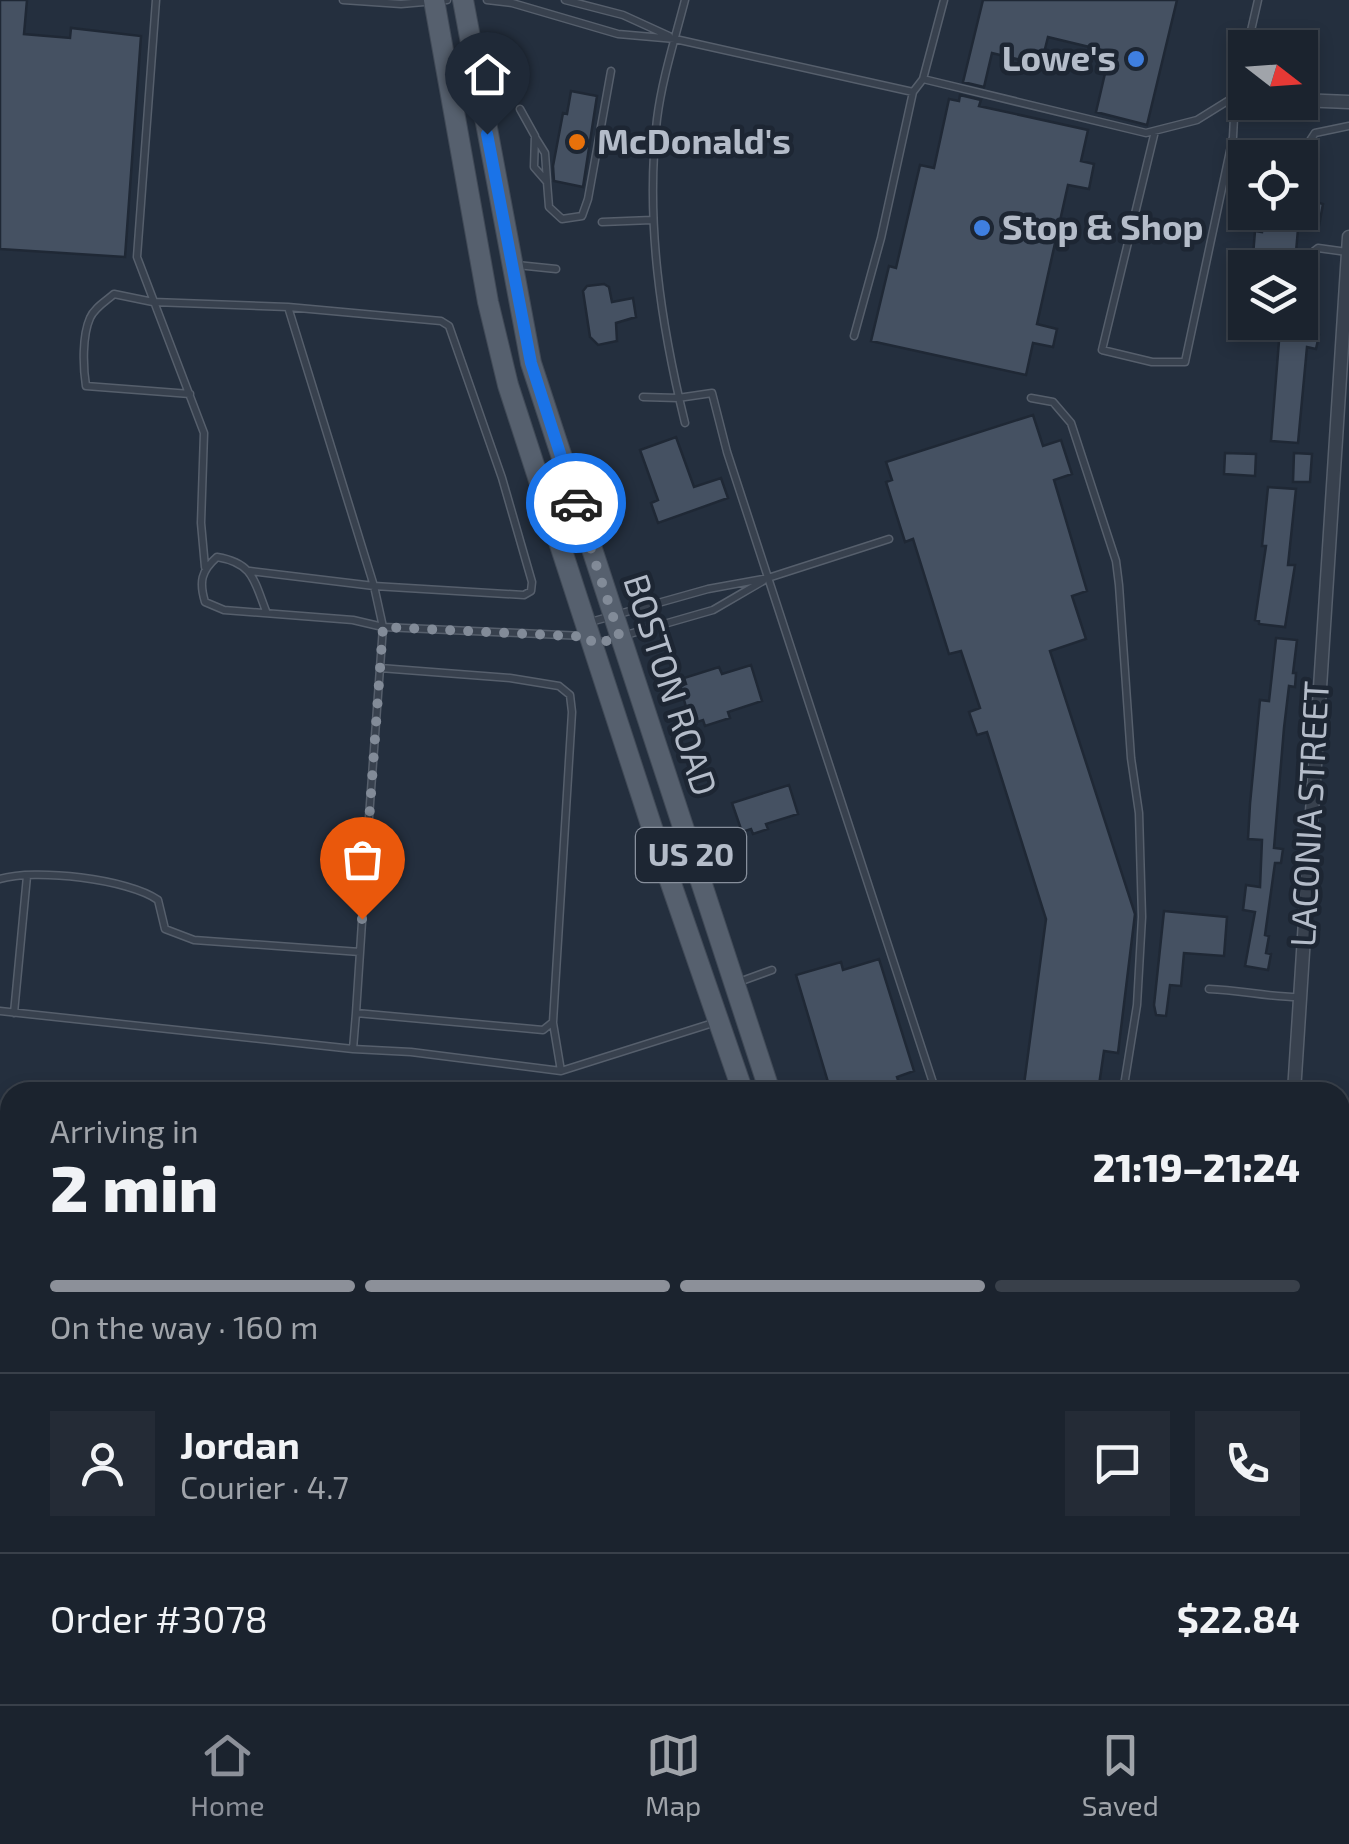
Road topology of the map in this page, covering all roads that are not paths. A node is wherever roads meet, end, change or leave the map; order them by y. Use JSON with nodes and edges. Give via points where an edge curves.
{"nodes":[{"id":1,"x":156,"y":0,"type":"edge"},
{"id":2,"x":343,"y":0,"type":"edge"},
{"id":3,"x":463,"y":0,"type":"edge"},
{"id":4,"x":488,"y":0,"type":"edge"},
{"id":5,"x":564,"y":0,"type":"edge"},
{"id":6,"x":685,"y":0,"type":"edge"},
{"id":7,"x":944,"y":0,"type":"edge"},
{"id":8,"x":1258,"y":0,"type":"edge"},
{"id":9,"x":438,"y":1,"type":"edge"},
{"id":10,"x":1251,"y":30,"type":"edge"},
{"id":11,"x":675,"y":39,"type":"junction"},
{"id":12,"x":611,"y":70,"type":"dead end"},
{"id":13,"x":923,"y":80,"type":"junction"},
{"id":14,"x":913,"y":92,"type":"junction"},
{"id":15,"x":1318,"y":101,"type":"edge"},
{"id":16,"x":1349,"y":102,"type":"edge"},
{"id":17,"x":1228,"y":103,"type":"edge"},
{"id":18,"x":520,"y":110,"type":"dead end"},
{"id":19,"x":1236,"y":120,"type":"edge"},
{"id":20,"x":1349,"y":126,"type":"edge"},
{"id":21,"x":1156,"y":131,"type":"junction"},
{"id":22,"x":1311,"y":140,"type":"edge"},
{"id":23,"x":652,"y":220,"type":"junction"},
{"id":24,"x":602,"y":222,"type":"dead end"},
{"id":25,"x":1349,"y":237,"type":"edge"},
{"id":26,"x":1316,"y":250,"type":"edge"},
{"id":27,"x":1348,"y":252,"type":"edge"},
{"id":28,"x":511,"y":264,"type":"junction"},
{"id":29,"x":556,"y":269,"type":"dead end"},
{"id":30,"x":153,"y":302,"type":"junction"},
{"id":31,"x":288,"y":307,"type":"junction"},
{"id":32,"x":854,"y":336,"type":"dead end"},
{"id":33,"x":190,"y":394,"type":"junction"},
{"id":34,"x":643,"y":397,"type":"dead end"},
{"id":35,"x":678,"y":398,"type":"junction"},
{"id":36,"x":1031,"y":398,"type":"dead end"},
{"id":37,"x":684,"y":423,"type":"dead end"},
{"id":38,"x":889,"y":539,"type":"dead end"},
{"id":39,"x":205,"y":567,"type":"junction"},
{"id":40,"x":250,"y":571,"type":"junction"},
{"id":41,"x":768,"y":578,"type":"junction"},
{"id":42,"x":374,"y":586,"type":"junction"},
{"id":43,"x":266,"y":611,"type":"junction"},
{"id":44,"x":613,"y":617,"type":"junction"},
{"id":45,"x":383,"y":627,"type":"junction"},
{"id":46,"x":589,"y":635,"type":"junction"},
{"id":47,"x":620,"y":638,"type":"junction"},
{"id":48,"x":380,"y":668,"type":"junction"},
{"id":49,"x":27,"y":876,"type":"junction"},
{"id":50,"x":0,"y":879,"type":"edge"},
{"id":51,"x":360,"y":952,"type":"junction"},
{"id":52,"x":772,"y":970,"type":"dead end"},
{"id":53,"x":733,"y":984,"type":"junction"},
{"id":54,"x":1209,"y":989,"type":"dead end"},
{"id":55,"x":1300,"y":997,"type":"junction"},
{"id":56,"x":0,"y":1011,"type":"edge"},
{"id":57,"x":14,"y":1013,"type":"junction"},
{"id":58,"x":356,"y":1013,"type":"junction"},
{"id":59,"x":718,"y":1021,"type":"junction"},
{"id":60,"x":553,"y":1022,"type":"junction"},
{"id":61,"x":353,"y":1049,"type":"junction"},
{"id":62,"x":561,"y":1070,"type":"junction"},
{"id":63,"x":739,"y":1082,"type":"edge"},
{"id":64,"x":767,"y":1082,"type":"edge"},
{"id":65,"x":933,"y":1082,"type":"edge"},
{"id":66,"x":1125,"y":1082,"type":"edge"},
{"id":67,"x":1295,"y":1082,"type":"edge"}],
"edges":[{"from":1,"to":30,"type":"lane","via":[[137,258]]},
{"from":2,"to":9,"type":"lane"},
{"from":3,"to":28,"type":"main road","name":"BOSTON ROAD","number":"US 20"},
{"from":4,"to":11,"type":"lane","via":[[618,34]]},
{"from":5,"to":11,"type":"lane"},
{"from":6,"to":11,"type":"lane"},
{"from":7,"to":13,"type":"lane"},
{"from":8,"to":10,"type":"lane"},
{"from":9,"to":46,"type":"main road","name":"BOSTON ROAD","number":"US 20","via":[[500,358]]},
{"from":11,"to":14,"type":"lane"},
{"from":11,"to":23,"type":"lane","via":[[657,118]]},
{"from":12,"to":18,"type":"lane","via":[[582,216],[572,220],[549,207],[547,182],[534,168],[535,136]]},
{"from":13,"to":14,"type":"lane"},
{"from":13,"to":21,"type":"lane"},
{"from":14,"to":32,"type":"lane"},
{"from":15,"to":16,"type":"street"},
{"from":17,"to":21,"type":"lane"},
{"from":19,"to":21,"type":"lane","via":[[1186,362],[1102,350]]},
{"from":20,"to":22,"type":"lane"},
{"from":23,"to":24,"type":"lane"},
{"from":23,"to":35,"type":"lane"},
{"from":25,"to":27,"type":"street","name":"LACONIA STREET"},
{"from":26,"to":27,"type":"lane"},
{"from":27,"to":55,"type":"street","name":"LACONIA STREET"},
{"from":28,"to":29,"type":"lane"},
{"from":28,"to":44,"type":"main road","name":"BOSTON ROAD","number":"US 20","via":[[531,363]]},
{"from":30,"to":31,"type":"lane"},
{"from":30,"to":33,"type":"lane"},
{"from":30,"to":33,"type":"lane","via":[[114,294],[92,312],[86,386]]},
{"from":31,"to":42,"type":"lane"},
{"from":31,"to":42,"type":"lane","via":[[449,326],[532,582],[524,594]]},
{"from":33,"to":39,"type":"lane","via":[[204,433]]},
{"from":34,"to":35,"type":"lane"},
{"from":35,"to":37,"type":"lane"},
{"from":35,"to":41,"type":"lane","via":[[712,393]]},
{"from":36,"to":66,"type":"lane","via":[[1052,402],[1071,423],[1116,560],[1142,918]]},
{"from":38,"to":41,"type":"lane"},
{"from":39,"to":40,"type":"lane","via":[[217,557]]},
{"from":39,"to":43,"type":"lane","via":[[204,602],[224,610]]},
{"from":40,"to":42,"type":"lane"},
{"from":40,"to":43,"type":"lane"},
{"from":41,"to":44,"type":"lane"},
{"from":41,"to":47,"type":"lane","via":[[713,610]]},
{"from":41,"to":65,"type":"lane"},
{"from":42,"to":45,"type":"lane"},
{"from":43,"to":45,"type":"lane"},
{"from":44,"to":46,"type":"lane"},
{"from":44,"to":47,"type":"main road","name":"BOSTON ROAD","number":"US 20"},
{"from":45,"to":46,"type":"lane"},
{"from":45,"to":48,"type":"lane"},
{"from":46,"to":47,"type":"lane"},
{"from":46,"to":59,"type":"main road","name":"BOSTON ROAD","number":"US 20"},
{"from":47,"to":53,"type":"main road","name":"BOSTON ROAD","number":"US 20"},
{"from":48,"to":51,"type":"lane"},
{"from":48,"to":60,"type":"lane","via":[[510,678],[559,686],[570,695]]},
{"from":49,"to":50,"type":"lane"},
{"from":49,"to":51,"type":"lane","via":[[142,888],[158,900],[165,929],[194,940]]},
{"from":49,"to":57,"type":"lane"},
{"from":51,"to":58,"type":"lane"},
{"from":52,"to":53,"type":"lane"},
{"from":53,"to":64,"type":"main road","name":"BOSTON ROAD","number":"US 20"},
{"from":54,"to":55,"type":"lane"},
{"from":55,"to":67,"type":"street","name":"LACONIA STREET"},
{"from":56,"to":57,"type":"lane"},
{"from":57,"to":61,"type":"lane"},
{"from":58,"to":60,"type":"lane","via":[[543,1030]]},
{"from":58,"to":61,"type":"lane"},
{"from":59,"to":62,"type":"lane"},
{"from":59,"to":63,"type":"main road","name":"BOSTON ROAD","number":"US 20"},
{"from":60,"to":62,"type":"lane"},
{"from":61,"to":62,"type":"lane"}]}
